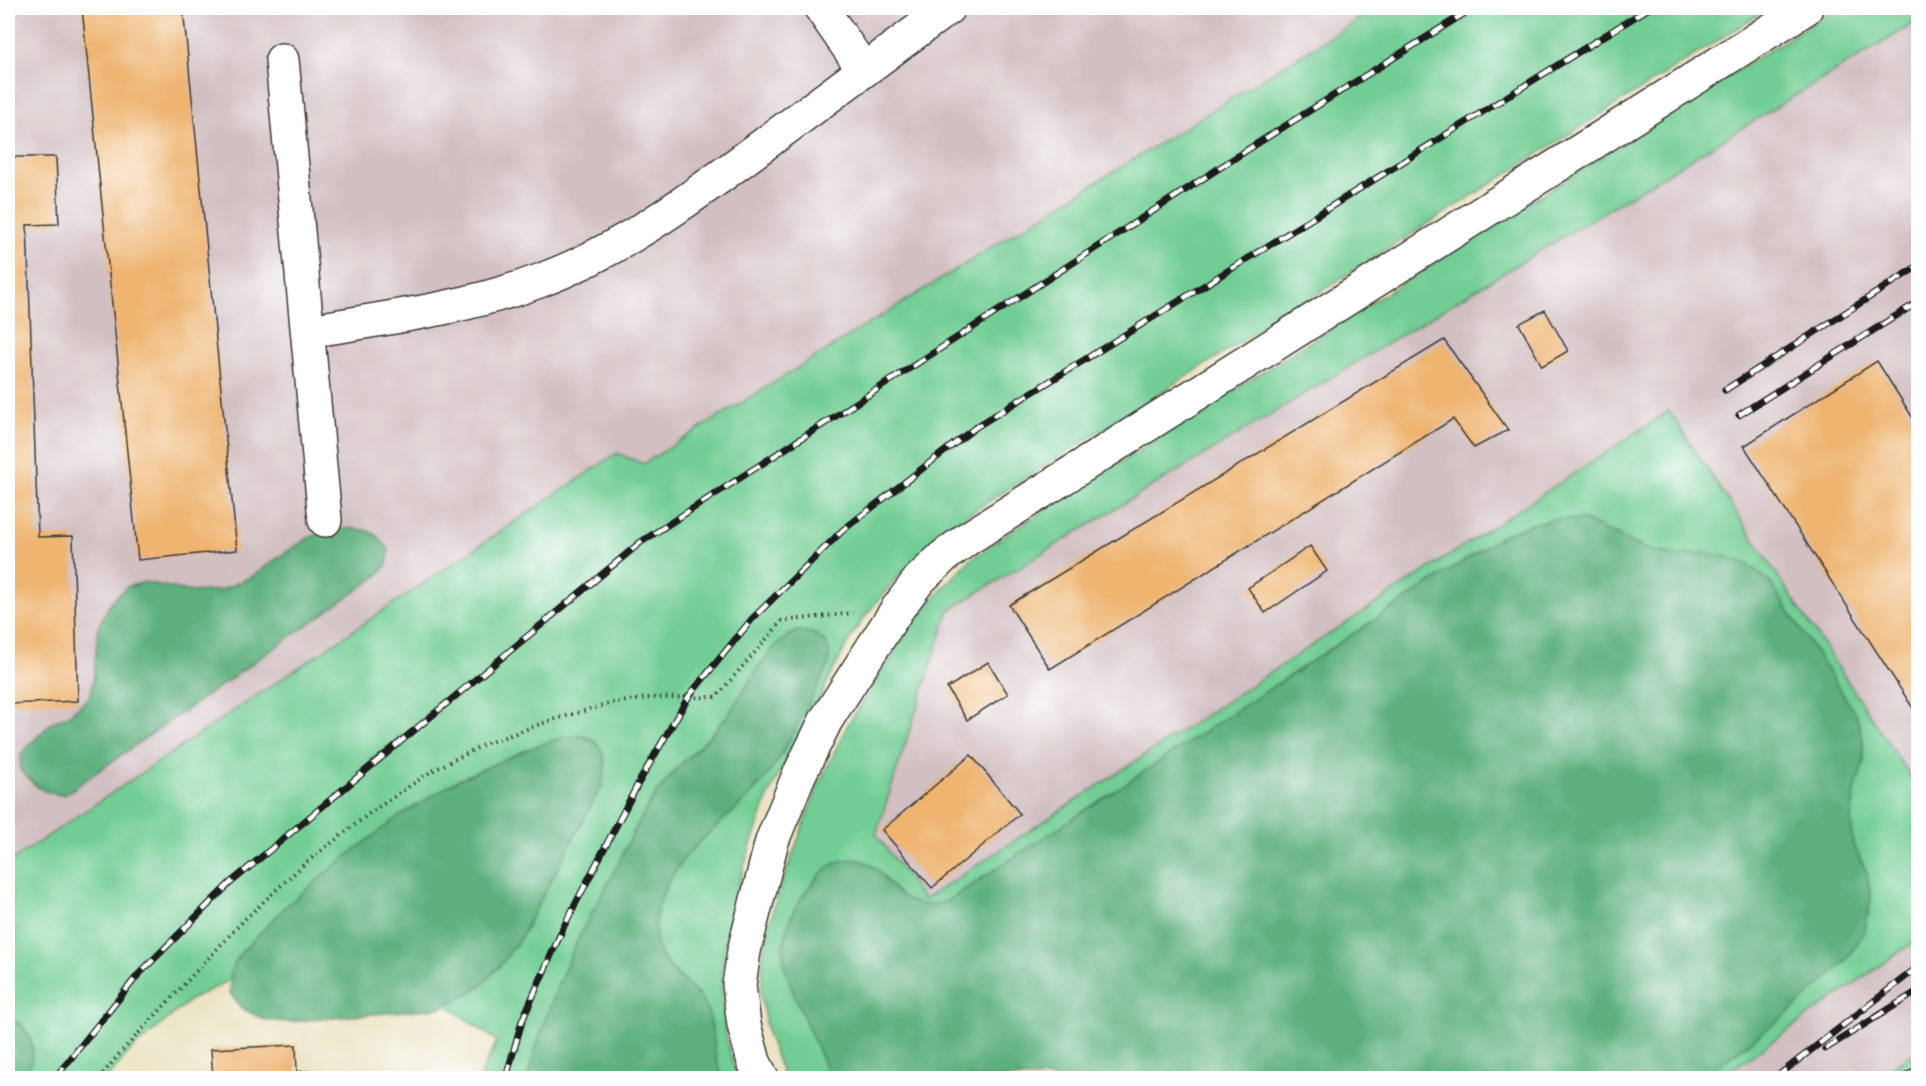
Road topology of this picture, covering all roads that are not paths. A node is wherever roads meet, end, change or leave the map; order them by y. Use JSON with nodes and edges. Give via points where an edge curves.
{"nodes":[{"id":1,"x":821,"y":8,"type":"edge"},
{"id":2,"x":948,"y":8,"type":"edge"},
{"id":3,"x":1806,"y":8,"type":"edge"},
{"id":4,"x":282,"y":60,"type":"dead end"},
{"id":5,"x":864,"y":70,"type":"junction"},
{"id":6,"x":309,"y":331,"type":"junction"},
{"id":7,"x":325,"y":520,"type":"dead end"},
{"id":8,"x":762,"y":1078,"type":"edge"}],
"edges":[{"from":1,"to":5,"type":"lane"},
{"from":2,"to":5,"type":"lane"},
{"from":3,"to":8,"type":"lane","via":[[967,539],[919,580],[826,720],[772,841],[739,985],[744,1025]]},
{"from":4,"to":6,"type":"lane"},
{"from":5,"to":6,"type":"lane","via":[[691,199],[643,231],[595,256],[496,296]]},
{"from":6,"to":7,"type":"lane"}]}
